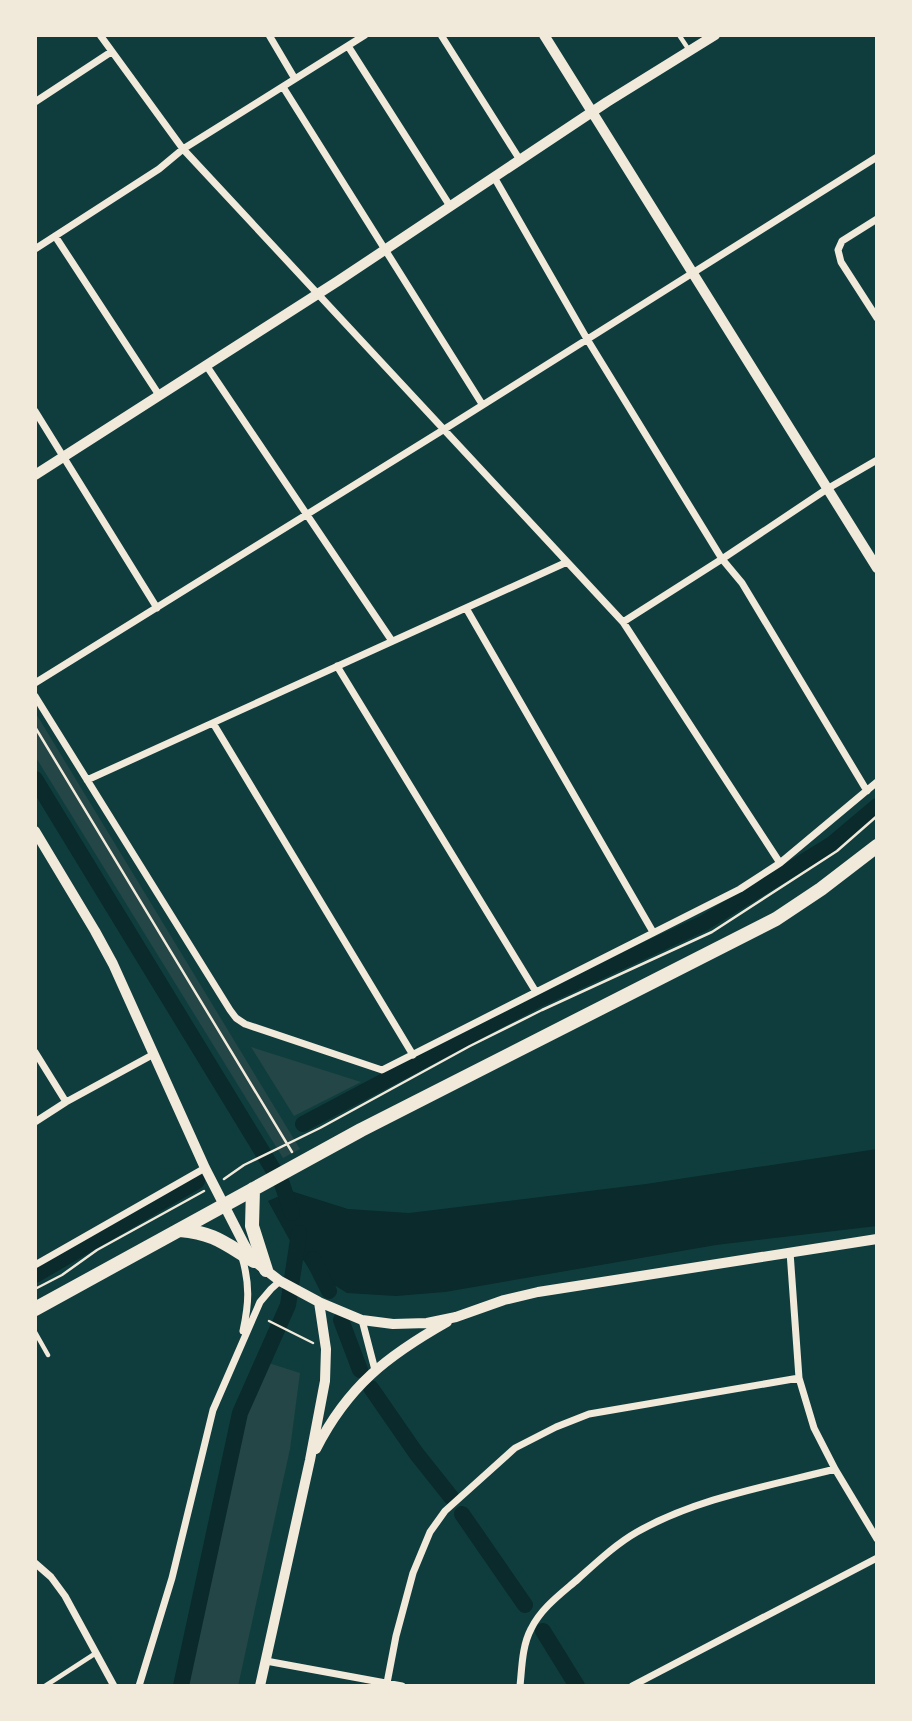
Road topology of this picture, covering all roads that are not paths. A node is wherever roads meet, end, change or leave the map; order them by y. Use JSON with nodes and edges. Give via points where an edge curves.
{"nodes":[{"id":1,"x":100,"y":35,"type":"edge"},
{"id":2,"x":269,"y":35,"type":"edge"},
{"id":3,"x":365,"y":35,"type":"edge"},
{"id":4,"x":441,"y":35,"type":"edge"},
{"id":5,"x":544,"y":35,"type":"edge"},
{"id":6,"x":679,"y":35,"type":"edge"},
{"id":7,"x":715,"y":35,"type":"edge"},
{"id":8,"x":348,"y":46,"type":"junction"},
{"id":9,"x":111,"y":51,"type":"junction"},
{"id":10,"x":690,"y":51,"type":"junction"},
{"id":11,"x":295,"y":79,"type":"junction"},
{"id":12,"x":283,"y":86,"type":"junction"},
{"id":13,"x":35,"y":102,"type":"edge"},
{"id":14,"x":592,"y":113,"type":"junction"},
{"id":15,"x":183,"y":149,"type":"junction"},
{"id":16,"x":877,"y":157,"type":"edge"},
{"id":17,"x":520,"y":160,"type":"junction"},
{"id":18,"x":494,"y":177,"type":"junction"},
{"id":19,"x":450,"y":206,"type":"junction"},
{"id":20,"x":877,"y":219,"type":"edge"},
{"id":21,"x":55,"y":236,"type":"junction"},
{"id":22,"x":35,"y":249,"type":"edge"},
{"id":23,"x":385,"y":250,"type":"junction"},
{"id":24,"x":693,"y":273,"type":"junction"},
{"id":25,"x":318,"y":294,"type":"junction"},
{"id":26,"x":877,"y":318,"type":"edge"},
{"id":27,"x":587,"y":339,"type":"junction"},
{"id":28,"x":206,"y":365,"type":"junction"},
{"id":29,"x":159,"y":396,"type":"junction"},
{"id":30,"x":482,"y":404,"type":"junction"},
{"id":31,"x":35,"y":411,"type":"edge"},
{"id":32,"x":443,"y":430,"type":"junction"},
{"id":33,"x":63,"y":457,"type":"junction"},
{"id":34,"x":877,"y":460,"type":"edge"},
{"id":35,"x":35,"y":475,"type":"edge"},
{"id":36,"x":827,"y":489,"type":"junction"},
{"id":37,"x":307,"y":515,"type":"junction"},
{"id":38,"x":722,"y":559,"type":"junction"},
{"id":39,"x":567,"y":562,"type":"junction"},
{"id":40,"x":877,"y":568,"type":"edge"},
{"id":41,"x":157,"y":608,"type":"junction"},
{"id":42,"x":466,"y":608,"type":"junction"},
{"id":43,"x":623,"y":622,"type":"junction"},
{"id":44,"x":392,"y":641,"type":"junction"},
{"id":45,"x":337,"y":666,"type":"junction"},
{"id":46,"x":35,"y":683,"type":"edge"},
{"id":47,"x":35,"y":696,"type":"edge"},
{"id":48,"x":213,"y":723,"type":"junction"},
{"id":49,"x":87,"y":780,"type":"junction"},
{"id":50,"x":877,"y":782,"type":"edge"},
{"id":51,"x":867,"y":791,"type":"junction"},
{"id":52,"x":35,"y":831,"type":"edge"},
{"id":53,"x":877,"y":846,"type":"edge"},
{"id":54,"x":780,"y":863,"type":"junction"},
{"id":55,"x":653,"y":932,"type":"junction"},
{"id":56,"x":536,"y":992,"type":"junction"},
{"id":57,"x":35,"y":1052,"type":"edge"},
{"id":58,"x":154,"y":1054,"type":"junction"},
{"id":59,"x":413,"y":1055,"type":"junction"},
{"id":60,"x":66,"y":1102,"type":"junction"},
{"id":61,"x":35,"y":1122,"type":"edge"},
{"id":62,"x":205,"y":1168,"type":"junction"},
{"id":63,"x":253,"y":1189,"type":"junction"},
{"id":64,"x":223,"y":1206,"type":"junction"},
{"id":65,"x":178,"y":1229,"type":"junction"},
{"id":66,"x":877,"y":1239,"type":"edge"},
{"id":67,"x":790,"y":1252,"type":"junction"},
{"id":68,"x":248,"y":1257,"type":"junction"},
{"id":69,"x":35,"y":1265,"type":"edge"},
{"id":70,"x":266,"y":1270,"type":"junction"},
{"id":71,"x":282,"y":1282,"type":"junction"},
{"id":72,"x":319,"y":1303,"type":"junction"},
{"id":73,"x":35,"y":1309,"type":"edge"},
{"id":74,"x":456,"y":1317,"type":"junction"},
{"id":75,"x":362,"y":1320,"type":"junction"},
{"id":76,"x":35,"y":1332,"type":"edge"},
{"id":77,"x":239,"y":1349,"type":"junction"},
{"id":78,"x":48,"y":1355,"type":"dead end"},
{"id":79,"x":375,"y":1370,"type":"junction"},
{"id":80,"x":799,"y":1378,"type":"junction"},
{"id":81,"x":310,"y":1460,"type":"junction"},
{"id":82,"x":835,"y":1469,"type":"junction"},
{"id":83,"x":877,"y":1539,"type":"edge"},
{"id":84,"x":877,"y":1558,"type":"edge"},
{"id":85,"x":35,"y":1563,"type":"edge"},
{"id":86,"x":97,"y":1652,"type":"junction"},
{"id":87,"x":266,"y":1661,"type":"junction"},
{"id":88,"x":387,"y":1683,"type":"junction"},
{"id":89,"x":45,"y":1686,"type":"edge"},
{"id":90,"x":114,"y":1686,"type":"edge"},
{"id":91,"x":139,"y":1686,"type":"edge"},
{"id":92,"x":260,"y":1686,"type":"edge"},
{"id":93,"x":402,"y":1686,"type":"edge"},
{"id":94,"x":520,"y":1686,"type":"edge"},
{"id":95,"x":632,"y":1686,"type":"edge"}],
"edges":[{"from":1,"to":9,"type":"street"},
{"from":2,"to":11,"type":"street"},
{"from":3,"to":8,"type":"street"},
{"from":4,"to":17,"type":"street"},
{"from":5,"to":14,"type":"street"},
{"from":6,"to":10,"type":"lane"},
{"from":7,"to":10,"type":"street"},
{"from":8,"to":11,"type":"street"},
{"from":8,"to":19,"type":"street"},
{"from":9,"to":13,"type":"street"},
{"from":9,"to":15,"type":"street"},
{"from":10,"to":14,"type":"street"},
{"from":11,"to":12,"type":"street"},
{"from":12,"to":15,"type":"street"},
{"from":12,"to":23,"type":"street"},
{"from":14,"to":17,"type":"street"},
{"from":14,"to":24,"type":"street"},
{"from":15,"to":21,"type":"street"},
{"from":15,"to":25,"type":"street"},
{"from":16,"to":24,"type":"street"},
{"from":17,"to":18,"type":"street"},
{"from":18,"to":19,"type":"street"},
{"from":18,"to":27,"type":"street"},
{"from":19,"to":23,"type":"street"},
{"from":20,"to":26,"type":"street","via":[[842,241],[838,250]]},
{"from":21,"to":22,"type":"street"},
{"from":21,"to":29,"type":"street"},
{"from":23,"to":25,"type":"street"},
{"from":23,"to":30,"type":"street"},
{"from":24,"to":27,"type":"street"},
{"from":24,"to":36,"type":"street"},
{"from":25,"to":28,"type":"street"},
{"from":25,"to":32,"type":"street"},
{"from":27,"to":30,"type":"street"},
{"from":27,"to":38,"type":"street"},
{"from":28,"to":29,"type":"street"},
{"from":28,"to":37,"type":"street"},
{"from":29,"to":33,"type":"street"},
{"from":30,"to":32,"type":"street"},
{"from":31,"to":33,"type":"street"},
{"from":32,"to":37,"type":"street"},
{"from":32,"to":39,"type":"street"},
{"from":33,"to":35,"type":"street"},
{"from":33,"to":41,"type":"street"},
{"from":34,"to":36,"type":"street"},
{"from":36,"to":38,"type":"street"},
{"from":36,"to":40,"type":"street"},
{"from":37,"to":41,"type":"street"},
{"from":37,"to":44,"type":"street"},
{"from":38,"to":43,"type":"street"},
{"from":38,"to":51,"type":"street","via":[[742,583]]},
{"from":39,"to":42,"type":"street"},
{"from":39,"to":43,"type":"street"},
{"from":41,"to":46,"type":"street"},
{"from":42,"to":44,"type":"street"},
{"from":42,"to":55,"type":"street"},
{"from":43,"to":54,"type":"street"},
{"from":44,"to":45,"type":"street"},
{"from":45,"to":48,"type":"street"},
{"from":45,"to":56,"type":"street"},
{"from":47,"to":49,"type":"street"},
{"from":48,"to":49,"type":"street"},
{"from":48,"to":59,"type":"street"},
{"from":49,"to":59,"type":"street","via":[[236,1018],[382,1070]]},
{"from":50,"to":51,"type":"street"},
{"from":51,"to":54,"type":"street"},
{"from":52,"to":58,"type":"street","via":[[113,964]]},
{"from":53,"to":63,"type":"main road","via":[[776,919],[410,1104]]},
{"from":54,"to":55,"type":"street"},
{"from":55,"to":56,"type":"street"},
{"from":56,"to":59,"type":"street"},
{"from":57,"to":60,"type":"street"},
{"from":58,"to":60,"type":"street"},
{"from":58,"to":62,"type":"street"},
{"from":60,"to":61,"type":"street"},
{"from":62,"to":64,"type":"street"},
{"from":62,"to":69,"type":"street"},
{"from":63,"to":64,"type":"main road"},
{"from":63,"to":70,"type":"main road","via":[[252,1226]]},
{"from":64,"to":65,"type":"main road"},
{"from":64,"to":68,"type":"street"},
{"from":65,"to":68,"type":"main road","via":[[208,1234]]},
{"from":65,"to":73,"type":"main road"},
{"from":66,"to":67,"type":"street"},
{"from":67,"to":74,"type":"street","via":[[538,1292]]},
{"from":67,"to":80,"type":"street"},
{"from":68,"to":70,"type":"street"},
{"from":68,"to":77,"type":"street","via":[[249,1290]]},
{"from":70,"to":71,"type":"street"},
{"from":71,"to":72,"type":"street"},
{"from":71,"to":77,"type":"street","via":[[260,1302]]},
{"from":72,"to":75,"type":"street"},
{"from":72,"to":81,"type":"street","via":[[326,1381]]},
{"from":74,"to":75,"type":"street","via":[[411,1324]]},
{"from":74,"to":79,"type":"street"},
{"from":75,"to":79,"type":"street"},
{"from":76,"to":78,"type":"lane"},
{"from":77,"to":91,"type":"street","via":[[213,1410],[172,1578]]},
{"from":79,"to":81,"type":"street","via":[[337,1413]]},
{"from":80,"to":82,"type":"street","via":[[814,1428]]},
{"from":80,"to":88,"type":"street","via":[[589,1414],[515,1448],[445,1511],[430,1532],[413,1573]]},
{"from":81,"to":87,"type":"street"},
{"from":82,"to":83,"type":"street"},
{"from":82,"to":94,"type":"street","via":[[693,1506],[634,1534],[549,1604],[536,1621],[524,1647]]},
{"from":84,"to":95,"type":"street"},
{"from":85,"to":86,"type":"street","via":[[65,1596]]},
{"from":86,"to":89,"type":"lane"},
{"from":86,"to":90,"type":"street"},
{"from":87,"to":88,"type":"street"},
{"from":87,"to":92,"type":"street"},
{"from":88,"to":93,"type":"street"}]}
